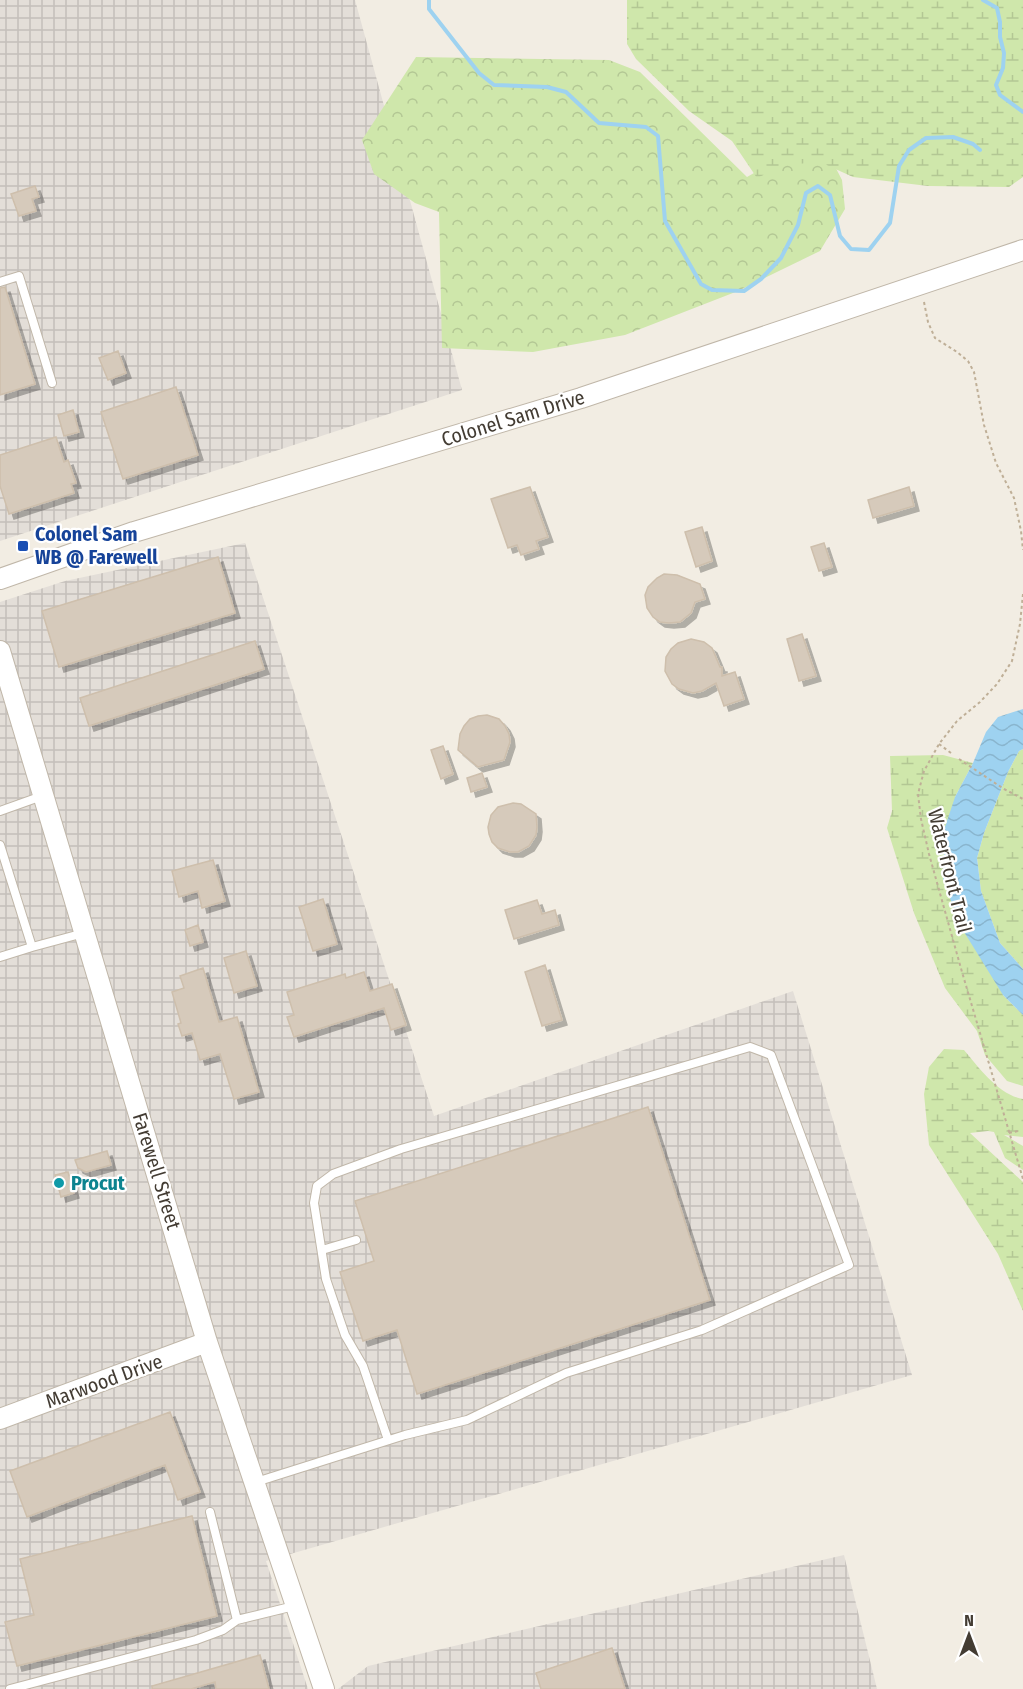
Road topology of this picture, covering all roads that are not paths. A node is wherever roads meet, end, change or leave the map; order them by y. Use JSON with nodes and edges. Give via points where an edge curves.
{"nodes":[{"id":1,"x":1023,"y":250,"type":"edge"},
{"id":2,"x":0,"y":282,"type":"edge"},
{"id":3,"x":52,"y":383,"type":"dead end"},
{"id":4,"x":0,"y":579,"type":"edge"},
{"id":5,"x":0,"y":651,"type":"edge"},
{"id":6,"x":43,"y":796,"type":"junction"},
{"id":7,"x":0,"y":811,"type":"edge"},
{"id":8,"x":0,"y":845,"type":"edge"},
{"id":9,"x":84,"y":933,"type":"junction"},
{"id":10,"x":32,"y":947,"type":"junction"},
{"id":11,"x":0,"y":957,"type":"edge"},
{"id":12,"x":356,"y":1239,"type":"dead end"},
{"id":13,"x":322,"y":1250,"type":"junction"},
{"id":14,"x":207,"y":1342,"type":"junction"},
{"id":15,"x":0,"y":1419,"type":"edge"},
{"id":16,"x":388,"y":1440,"type":"junction"},
{"id":17,"x":254,"y":1483,"type":"junction"},
{"id":18,"x":210,"y":1512,"type":"dead end"},
{"id":19,"x":296,"y":1605,"type":"junction"},
{"id":20,"x":237,"y":1620,"type":"junction"},
{"id":21,"x":10,"y":1689,"type":"edge"},
{"id":22,"x":324,"y":1689,"type":"edge"}],
"edges":[{"from":1,"to":4,"type":"street","name":"Colonel Sam Drive","via":[[581,398],[134,532]]},
{"from":2,"to":3,"type":"lane","via":[[19,276]]},
{"from":5,"to":6,"type":"street","name":"Farewell Street"},
{"from":6,"to":7,"type":"lane"},
{"from":6,"to":9,"type":"street","name":"Farewell Street"},
{"from":8,"to":10,"type":"lane"},
{"from":9,"to":10,"type":"lane"},
{"from":9,"to":14,"type":"street","name":"Farewell Street"},
{"from":10,"to":11,"type":"lane"},
{"from":12,"to":13,"type":"lane"},
{"from":13,"to":16,"type":"lane","via":[[326,1279],[345,1335],[363,1366]]},
{"from":13,"to":16,"type":"lane","via":[[315,1194],[317,1186],[333,1174],[400,1149],[750,1047],[771,1055],[849,1265],[702,1330],[566,1373],[467,1420]]},
{"from":14,"to":15,"type":"street","name":"Marwood Drive"},
{"from":14,"to":17,"type":"street","name":"Farewell Street"},
{"from":16,"to":17,"type":"lane"},
{"from":17,"to":19,"type":"street","name":"Farewell Street"},
{"from":18,"to":20,"type":"lane"},
{"from":19,"to":20,"type":"lane"},
{"from":19,"to":22,"type":"street","name":"Farewell Street"},
{"from":20,"to":21,"type":"lane","via":[[223,1630],[195,1640]]}]}
